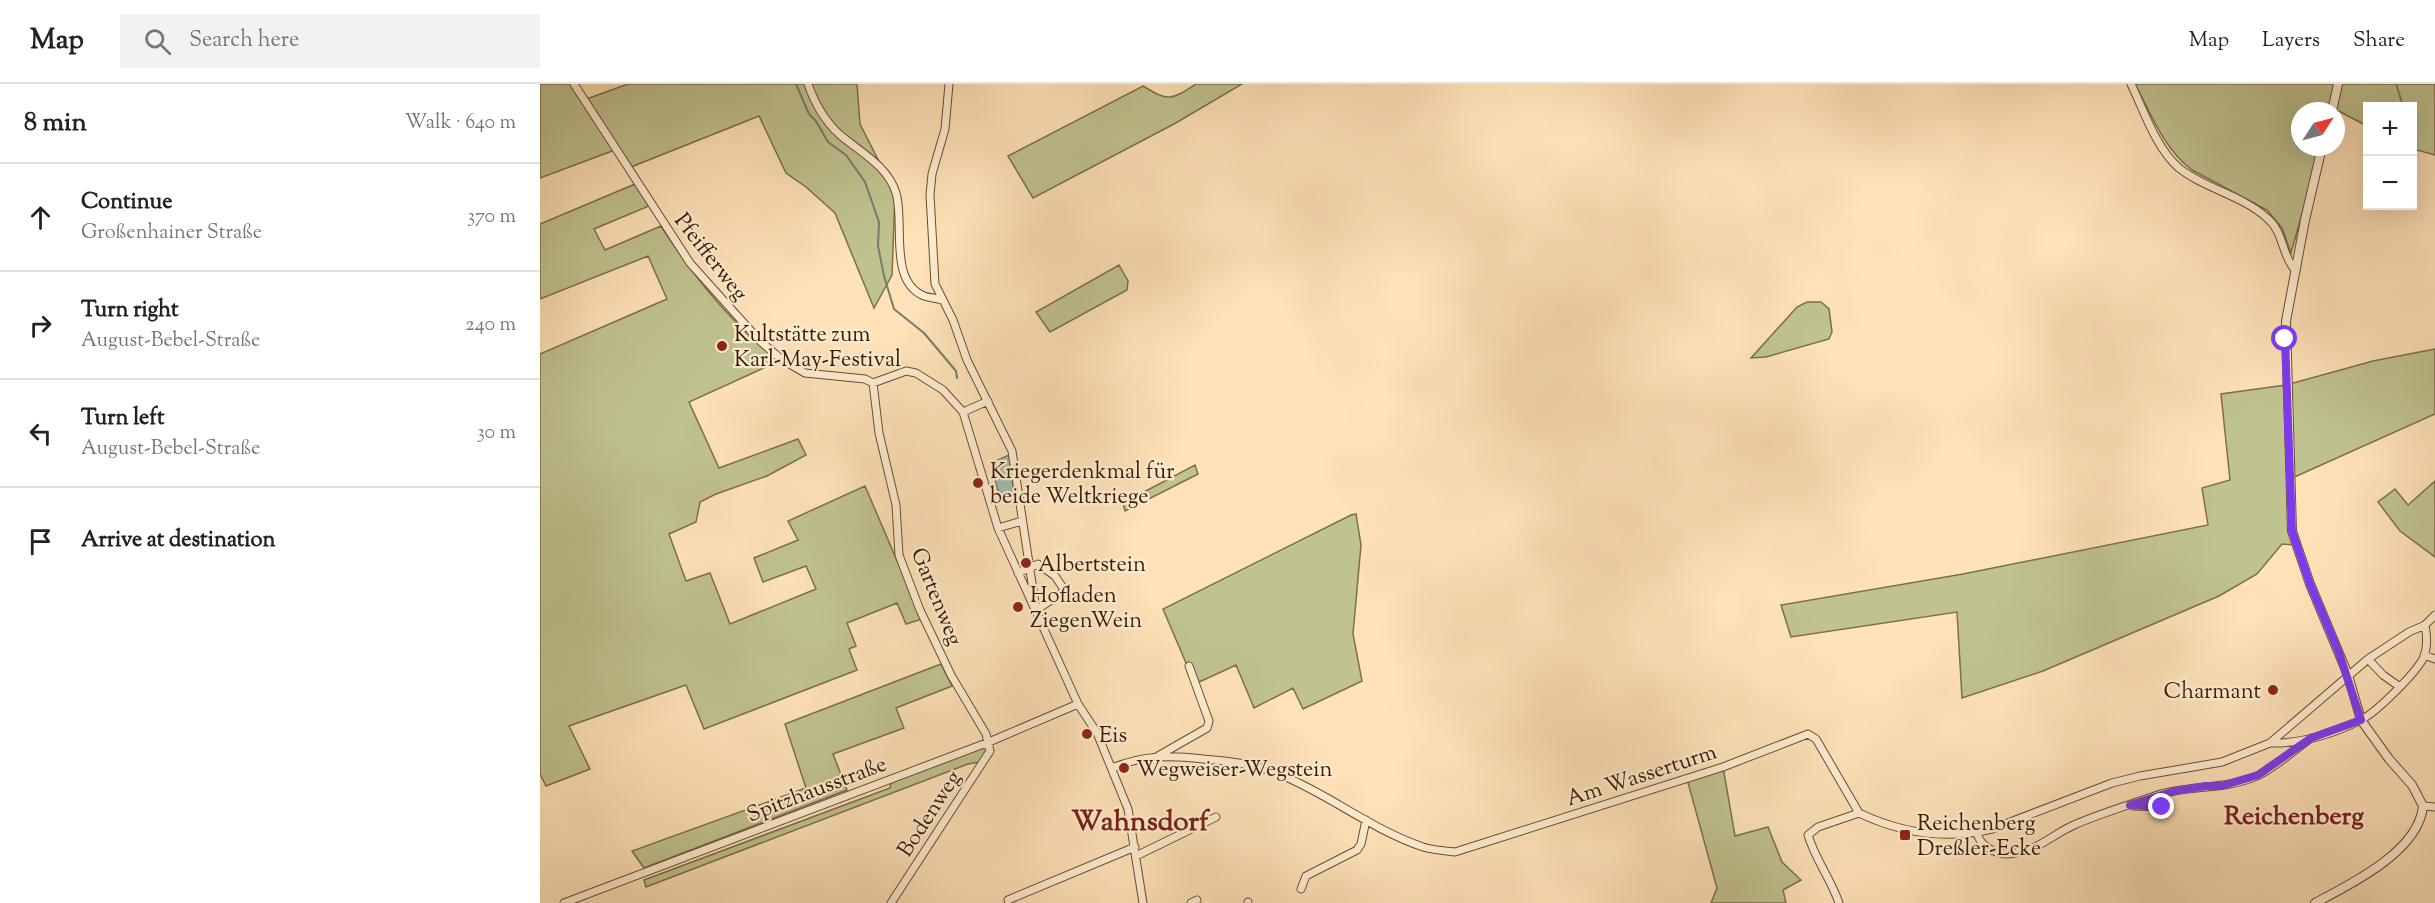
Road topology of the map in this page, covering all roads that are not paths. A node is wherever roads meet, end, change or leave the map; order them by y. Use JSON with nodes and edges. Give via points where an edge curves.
{"nodes":[{"id":1,"x":574,"y":84,"type":"edge"},
{"id":2,"x":808,"y":84,"type":"edge"},
{"id":3,"x":949,"y":84,"type":"edge"},
{"id":4,"x":2131,"y":84,"type":"edge"},
{"id":5,"x":2338,"y":84,"type":"edge"},
{"id":6,"x":2333,"y":102,"type":"edge"},
{"id":7,"x":2320,"y":156,"type":"edge"},
{"id":8,"x":2295,"y":270,"type":"junction"},
{"id":9,"x":942,"y":300,"type":"junction"},
{"id":10,"x":873,"y":383,"type":"junction"},
{"id":11,"x":988,"y":401,"type":"junction"},
{"id":12,"x":963,"y":412,"type":"junction"},
{"id":13,"x":1022,"y":521,"type":"junction"},
{"id":14,"x":998,"y":528,"type":"junction"},
{"id":15,"x":1030,"y":568,"type":"junction"},
{"id":16,"x":1018,"y":573,"type":"junction"},
{"id":17,"x":1036,"y":610,"type":"junction"},
{"id":18,"x":2435,"y":615,"type":"edge"},
{"id":19,"x":2425,"y":625,"type":"junction"},
{"id":20,"x":2424,"y":655,"type":"junction"},
{"id":21,"x":2368,"y":659,"type":"junction"},
{"id":22,"x":2435,"y":659,"type":"edge"},
{"id":23,"x":1189,"y":666,"type":"dead end"},
{"id":24,"x":2348,"y":675,"type":"junction"},
{"id":25,"x":2400,"y":687,"type":"junction"},
{"id":26,"x":1078,"y":704,"type":"junction"},
{"id":27,"x":2361,"y":720,"type":"junction"},
{"id":28,"x":2311,"y":738,"type":"junction"},
{"id":29,"x":989,"y":742,"type":"junction"},
{"id":30,"x":2270,"y":743,"type":"junction"},
{"id":31,"x":1158,"y":756,"type":"junction"},
{"id":32,"x":1112,"y":768,"type":"junction"},
{"id":33,"x":2130,"y":805,"type":"junction"},
{"id":34,"x":2423,"y":806,"type":"junction"},
{"id":35,"x":2162,"y":807,"type":"dead end"},
{"id":36,"x":2435,"y":807,"type":"edge"},
{"id":37,"x":1859,"y":813,"type":"junction"},
{"id":38,"x":1216,"y":817,"type":"dead end"},
{"id":39,"x":1366,"y":819,"type":"junction"},
{"id":40,"x":1977,"y":833,"type":"junction"},
{"id":41,"x":1135,"y":847,"type":"junction"},
{"id":42,"x":1136,"y":856,"type":"junction"},
{"id":43,"x":1301,"y":888,"type":"dead end"},
{"id":44,"x":1008,"y":900,"type":"dead end"},
{"id":45,"x":564,"y":903,"type":"edge"},
{"id":46,"x":891,"y":903,"type":"edge"},
{"id":47,"x":1143,"y":903,"type":"edge"},
{"id":48,"x":1839,"y":903,"type":"edge"},
{"id":49,"x":2315,"y":903,"type":"edge"}],
"edges":[{"from":1,"to":10,"type":"street","name":"Pfeifferweg","via":[[690,263],[759,340],[805,373]]},
{"from":2,"to":9,"type":"street","via":[[825,119],[889,178],[896,193],[900,256],[907,280],[924,296]]},
{"from":3,"to":9,"type":"street","via":[[945,129],[930,195],[934,274]]},
{"from":4,"to":8,"type":"street","via":[[2170,159],[2194,178],[2266,216],[2280,235],[2288,262]]},
{"from":5,"to":6,"type":"street"},
{"from":7,"to":8,"type":"street"},
{"from":8,"to":24,"type":"street","via":[[2285,339],[2292,531]]},
{"from":9,"to":11,"type":"street"},
{"from":10,"to":12,"type":"street","via":[[906,371],[916,374],[943,390]]},
{"from":10,"to":29,"type":"street","name":"Gartenweg","via":[[879,433],[896,505],[899,555],[920,610]]},
{"from":11,"to":12,"type":"street"},
{"from":11,"to":13,"type":"street","via":[[1012,451]]},
{"from":12,"to":14,"type":"street"},
{"from":13,"to":14,"type":"street"},
{"from":13,"to":15,"type":"street"},
{"from":14,"to":16,"type":"street"},
{"from":15,"to":16,"type":"street"},
{"from":15,"to":17,"type":"street"},
{"from":15,"to":17,"type":"street","via":[[1038,564],[1043,567],[1065,591]]},
{"from":16,"to":17,"type":"street"},
{"from":17,"to":26,"type":"street"},
{"from":18,"to":19,"type":"street"},
{"from":19,"to":20,"type":"street","via":[[2428,642]]},
{"from":19,"to":21,"type":"street"},
{"from":20,"to":22,"type":"street"},
{"from":20,"to":25,"type":"street"},
{"from":21,"to":24,"type":"street"},
{"from":21,"to":25,"type":"street"},
{"from":23,"to":31,"type":"street","via":[[1209,721],[1207,728]]},
{"from":24,"to":27,"type":"street"},
{"from":24,"to":30,"type":"street"},
{"from":25,"to":27,"type":"street"},
{"from":26,"to":29,"type":"street","name":"Spitzhausstraße"},
{"from":26,"to":32,"type":"street","via":[[1097,733]]},
{"from":27,"to":28,"type":"street"},
{"from":27,"to":34,"type":"street","via":[[2412,785]]},
{"from":28,"to":30,"type":"street"},
{"from":28,"to":33,"type":"street","via":[[2258,775],[2221,786],[2175,791]]},
{"from":29,"to":45,"type":"street","name":"Spitzhausstraße"},
{"from":29,"to":46,"type":"street","name":"Bodenweg","via":[[990,751]]},
{"from":30,"to":40,"type":"street","via":[[2222,762],[2097,788]]},
{"from":31,"to":32,"type":"street"},
{"from":31,"to":39,"type":"street","via":[[1256,766]]},
{"from":32,"to":41,"type":"street","via":[[1128,809]]},
{"from":33,"to":35,"type":"street"},
{"from":33,"to":40,"type":"street","via":[[2073,825],[2041,846],[2009,854],[1994,853],[1979,840]]},
{"from":34,"to":36,"type":"street"},
{"from":34,"to":49,"type":"street","via":[[2418,826],[2386,860]]},
{"from":37,"to":39,"type":"street","name":"Am Wasserturm","via":[[1816,739],[1808,734],[1723,767],[1455,852],[1424,848]]},
{"from":37,"to":40,"type":"street","via":[[1905,830],[1953,836]]},
{"from":37,"to":48,"type":"street","via":[[1818,827],[1808,835]]},
{"from":38,"to":42,"type":"street"},
{"from":39,"to":43,"type":"street","via":[[1357,849],[1303,875]]},
{"from":41,"to":42,"type":"street"},
{"from":41,"to":44,"type":"street"},
{"from":42,"to":47,"type":"street"}]}
